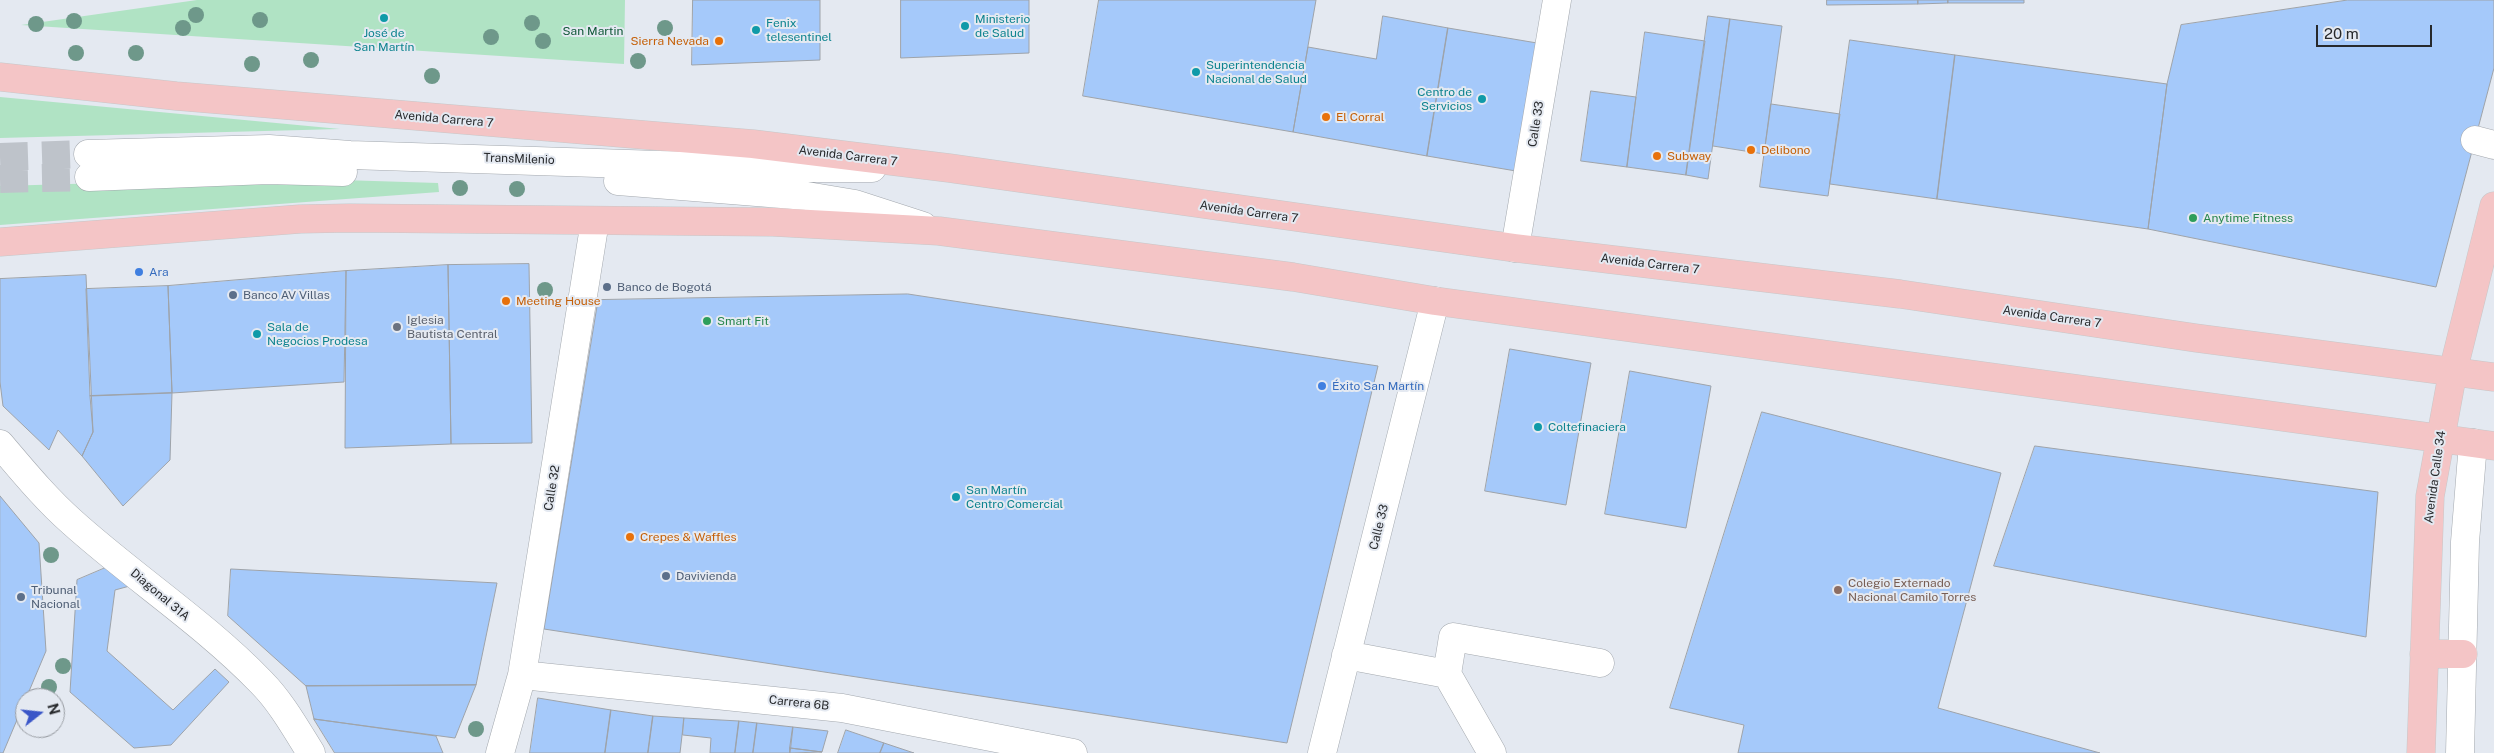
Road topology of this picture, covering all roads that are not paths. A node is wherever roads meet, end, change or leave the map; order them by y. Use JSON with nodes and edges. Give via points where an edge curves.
{"nodes":[{"id":1,"x":1557,"y":0,"type":"edge"},
{"id":2,"x":0,"y":77,"type":"edge"},
{"id":3,"x":949,"y":168,"type":"junction"},
{"id":4,"x":2494,"y":206,"type":"edge"},
{"id":5,"x":595,"y":221,"type":"junction"},
{"id":6,"x":939,"y":231,"type":"junction"},
{"id":7,"x":0,"y":242,"type":"edge"},
{"id":8,"x":1515,"y":248,"type":"junction"},
{"id":9,"x":1435,"y":301,"type":"junction"},
{"id":10,"x":2453,"y":371,"type":"junction"},
{"id":11,"x":2494,"y":377,"type":"edge"},
{"id":12,"x":2440,"y":439,"type":"junction"},
{"id":13,"x":0,"y":444,"type":"edge"},
{"id":14,"x":2483,"y":445,"type":"edge"},
{"id":15,"x":2424,"y":654,"type":"junction"},
{"id":16,"x":2462,"y":654,"type":"junction"},
{"id":17,"x":1346,"y":655,"type":"junction"},
{"id":18,"x":1600,"y":663,"type":"dead end"},
{"id":19,"x":1447,"y":674,"type":"junction"},
{"id":20,"x":522,"y":675,"type":"junction"},
{"id":21,"x":311,"y":753,"type":"edge"},
{"id":22,"x":500,"y":753,"type":"edge"},
{"id":23,"x":1073,"y":753,"type":"edge"},
{"id":24,"x":1322,"y":753,"type":"edge"},
{"id":25,"x":1492,"y":753,"type":"edge"},
{"id":26,"x":2421,"y":753,"type":"edge"},
{"id":27,"x":2460,"y":753,"type":"edge"}],
"edges":[{"from":1,"to":8,"type":"street","name":"Calle 33"},
{"from":2,"to":3,"type":"main road","name":"Avenida Carrera 7","via":[[176,96],[753,144]]},
{"from":3,"to":6,"type":"street","name":"TransMilenio","via":[[752,168],[350,155],[269,149],[89,165],[512,172],[807,196],[855,204]]},
{"from":3,"to":8,"type":"main road","name":"Avenida Carrera 7"},
{"from":4,"to":10,"type":"main road","name":"Avenida Calle 34"},
{"from":5,"to":6,"type":"main road","via":[[773,222]]},
{"from":5,"to":7,"type":"main road","via":[[300,219]]},
{"from":5,"to":20,"type":"street","name":"Calle 32"},
{"from":6,"to":9,"type":"main road","via":[[1293,277]]},
{"from":8,"to":10,"type":"main road","name":"Avenida Carrera 7","via":[[1900,294],[2196,338]]},
{"from":9,"to":12,"type":"main road"},
{"from":9,"to":17,"type":"street","name":"Calle 33"},
{"from":10,"to":11,"type":"main road","name":"Avenida Carrera 7"},
{"from":10,"to":12,"type":"main road","name":"Avenida Calle 34"},
{"from":12,"to":14,"type":"main road"},
{"from":12,"to":15,"type":"main road","name":"Avenida Calle 34","via":[[2429,504]]},
{"from":13,"to":21,"type":"street","name":"Diagonal 31A","via":[[36,487],[72,522],[262,683]]},
{"from":14,"to":16,"type":"street","via":[[2465,542]]},
{"from":15,"to":16,"type":"main road"},
{"from":15,"to":26,"type":"main road","name":"Avenida Calle 34"},
{"from":16,"to":27,"type":"street"},
{"from":17,"to":19,"type":"street"},
{"from":17,"to":24,"type":"street","name":"Calle 33"},
{"from":18,"to":19,"type":"street","via":[[1454,637]]},
{"from":19,"to":25,"type":"street"},
{"from":20,"to":22,"type":"street","name":"Calle 32"},
{"from":20,"to":23,"type":"street","name":"Carrera 6B","via":[[842,708]]}]}
